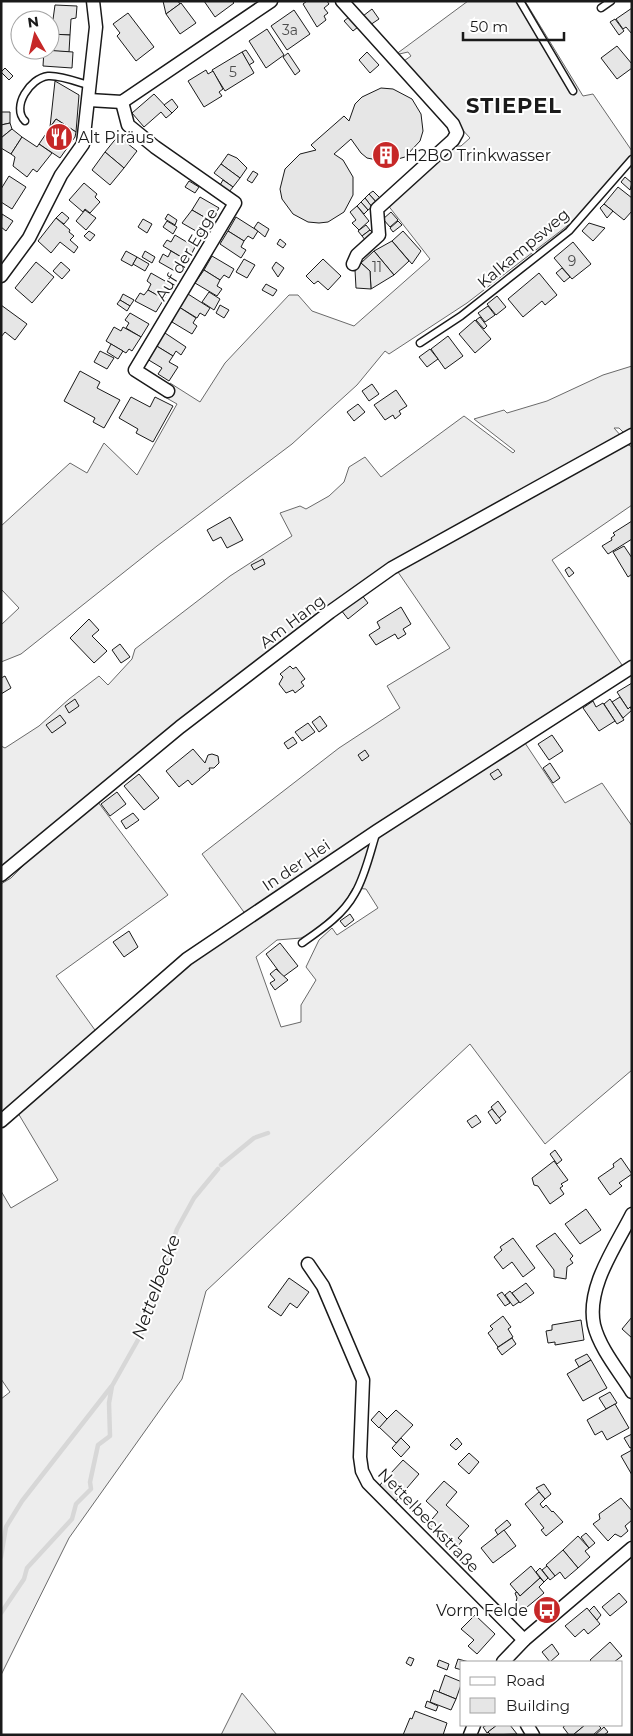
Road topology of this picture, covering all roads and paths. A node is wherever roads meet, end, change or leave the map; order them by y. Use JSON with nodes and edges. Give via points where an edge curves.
{"nodes":[{"id":1,"x":93,"y":1,"type":"edge"},
{"id":2,"x":271,"y":1,"type":"edge"},
{"id":3,"x":342,"y":1,"type":"edge"},
{"id":4,"x":520,"y":1,"type":"edge"},
{"id":5,"x":611,"y":1,"type":"edge"},
{"id":6,"x":601,"y":8,"type":"dead end"},
{"id":7,"x":90,"y":86,"type":"junction"},
{"id":8,"x":573,"y":91,"type":"dead end"},
{"id":9,"x":89,"y":100,"type":"junction"},
{"id":10,"x":122,"y":102,"type":"junction"},
{"id":11,"x":25,"y":121,"type":"dead end"},
{"id":12,"x":632,"y":159,"type":"edge"},
{"id":13,"x":353,"y":264,"type":"dead end"},
{"id":14,"x":1,"y":276,"type":"edge"},
{"id":15,"x":420,"y":343,"type":"dead end"},
{"id":16,"x":168,"y":391,"type":"dead end"},
{"id":17,"x":632,"y":436,"type":"edge"},
{"id":18,"x":632,"y":667,"type":"edge"},
{"id":19,"x":378,"y":831,"type":"junction"},
{"id":20,"x":1,"y":875,"type":"edge"},
{"id":21,"x":302,"y":944,"type":"dead end"},
{"id":22,"x":1,"y":1121,"type":"edge"},
{"id":23,"x":632,"y":1214,"type":"edge"},
{"id":24,"x":308,"y":1264,"type":"dead end"},
{"id":25,"x":632,"y":1392,"type":"edge"},
{"id":26,"x":632,"y":1548,"type":"edge"},
{"id":27,"x":524,"y":1640,"type":"junction"},
{"id":28,"x":504,"y":1661,"type":"edge"}],
"edges":[{"from":1,"to":7,"type":"street","via":[[96,27]]},
{"from":2,"to":10,"type":"street"},
{"from":3,"to":13,"type":"street","via":[[453,124],[457,133],[377,209],[379,235],[357,255]]},
{"from":4,"to":8,"type":"lane"},
{"from":5,"to":6,"type":"lane"},
{"from":7,"to":9,"type":"street"},
{"from":7,"to":11,"type":"lane","via":[[44,76],[32,84],[21,102],[19,109]]},
{"from":9,"to":10,"type":"street"},
{"from":9,"to":14,"type":"street","via":[[83,144],[61,175],[29,238]]},
{"from":10,"to":16,"type":"street","name":"Auf der Egge","via":[[128,125],[235,203],[135,370]]},
{"from":12,"to":15,"type":"lane","name":"Kalkampsweg","via":[[569,231],[461,316]]},
{"from":17,"to":20,"type":"street","name":"Am Hang","via":[[384,573],[180,727]]},
{"from":18,"to":19,"type":"street","name":"In der Hei"},
{"from":19,"to":21,"type":"lane","via":[[356,892],[347,906]]},
{"from":19,"to":22,"type":"street","name":"In der Hei","via":[[187,960]]},
{"from":23,"to":25,"type":"street","via":[[603,1270],[593,1311],[597,1335]]},
{"from":24,"to":27,"type":"street","name":"Nettelbeckstraße","via":[[323,1286],[362,1380],[360,1457],[368,1483]]},
{"from":26,"to":27,"type":"street"},
{"from":27,"to":28,"type":"street"}]}
